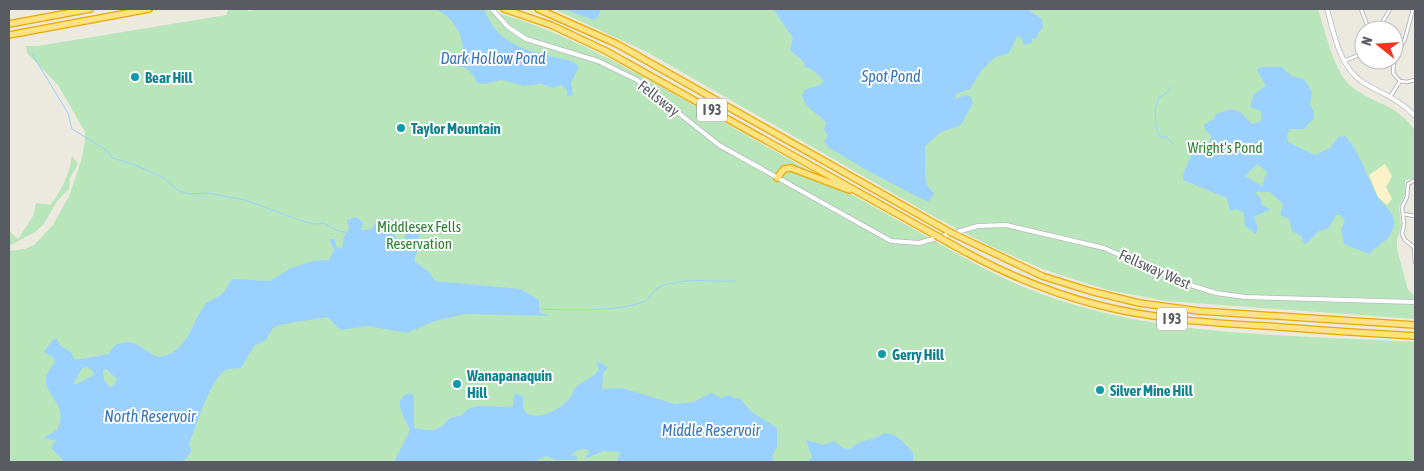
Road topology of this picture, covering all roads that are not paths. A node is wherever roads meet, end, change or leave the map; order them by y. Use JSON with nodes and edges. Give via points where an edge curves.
{"nodes":[{"id":1,"x":90,"y":9,"type":"edge"},
{"id":2,"x":149,"y":9,"type":"edge"},
{"id":3,"x":492,"y":9,"type":"edge"},
{"id":4,"x":504,"y":9,"type":"edge"},
{"id":5,"x":538,"y":9,"type":"edge"},
{"id":6,"x":1326,"y":9,"type":"edge"},
{"id":7,"x":1390,"y":9,"type":"edge"},
{"id":8,"x":1413,"y":9,"type":"edge"},
{"id":9,"x":1383,"y":20,"type":"edge"},
{"id":10,"x":9,"y":24,"type":"edge"},
{"id":11,"x":9,"y":35,"type":"edge"},
{"id":12,"x":1404,"y":42,"type":"edge"},
{"id":13,"x":1354,"y":57,"type":"edge"},
{"id":14,"x":1344,"y":61,"type":"junction"},
{"id":15,"x":1393,"y":70,"type":"edge"},
{"id":16,"x":1415,"y":80,"type":"edge"},
{"id":17,"x":1400,"y":81,"type":"junction"},
{"id":18,"x":1390,"y":97,"type":"junction"},
{"id":19,"x":1415,"y":116,"type":"edge"},
{"id":20,"x":777,"y":178,"type":"junction"},
{"id":21,"x":1415,"y":180,"type":"edge"},
{"id":22,"x":864,"y":196,"type":"junction"},
{"id":23,"x":1403,"y":214,"type":"junction"},
{"id":24,"x":1415,"y":216,"type":"edge"},
{"id":25,"x":900,"y":243,"type":"joint"},
{"id":26,"x":1415,"y":247,"type":"edge"},
{"id":27,"x":1415,"y":262,"type":"edge"},
{"id":28,"x":1415,"y":302,"type":"edge"},
{"id":29,"x":1415,"y":325,"type":"edge"},
{"id":30,"x":1415,"y":336,"type":"edge"}],
"edges":[{"from":1,"to":10,"type":"highway"},
{"from":2,"to":11,"type":"highway"},
{"from":3,"to":20,"type":"main road","name":"Fellsway","via":[[513,31],[526,39],[600,62],[637,80],[708,138]]},
{"from":4,"to":22,"type":"highway","number":"I 93","via":[[551,25],[597,46]]},
{"from":5,"to":29,"type":"highway","number":"I 93","bridge":true,"via":[[617,44],[958,236],[1042,276],[1139,303],[1204,311]]},
{"from":6,"to":14,"type":"main road"},
{"from":7,"to":9,"type":"street"},
{"from":8,"to":12,"type":"street"},
{"from":13,"to":14,"type":"street"},
{"from":14,"to":18,"type":"main road","via":[[1358,79]]},
{"from":15,"to":17,"type":"street"},
{"from":16,"to":17,"type":"street"},
{"from":17,"to":18,"type":"street"},
{"from":18,"to":19,"type":"main road"},
{"from":20,"to":22,"type":"highway","via":[[784,169],[791,168]]},
{"from":20,"to":25,"type":"main road","name":"Fellsway","via":[[880,236]]},
{"from":21,"to":23,"type":"street","via":[[1408,184]]},
{"from":22,"to":30,"type":"highway","number":"I 93","bridge":true,"via":[[988,264],[1078,299],[1127,312],[1198,322]]},
{"from":23,"to":24,"type":"street"},
{"from":23,"to":26,"type":"street","via":[[1402,236]]},
{"from":25,"to":28,"type":"main road","name":"Fellsway West","via":[[920,243],[978,226],[1006,224],[1104,248],[1187,284],[1230,296]]},
{"from":26,"to":27,"type":"street"}]}
